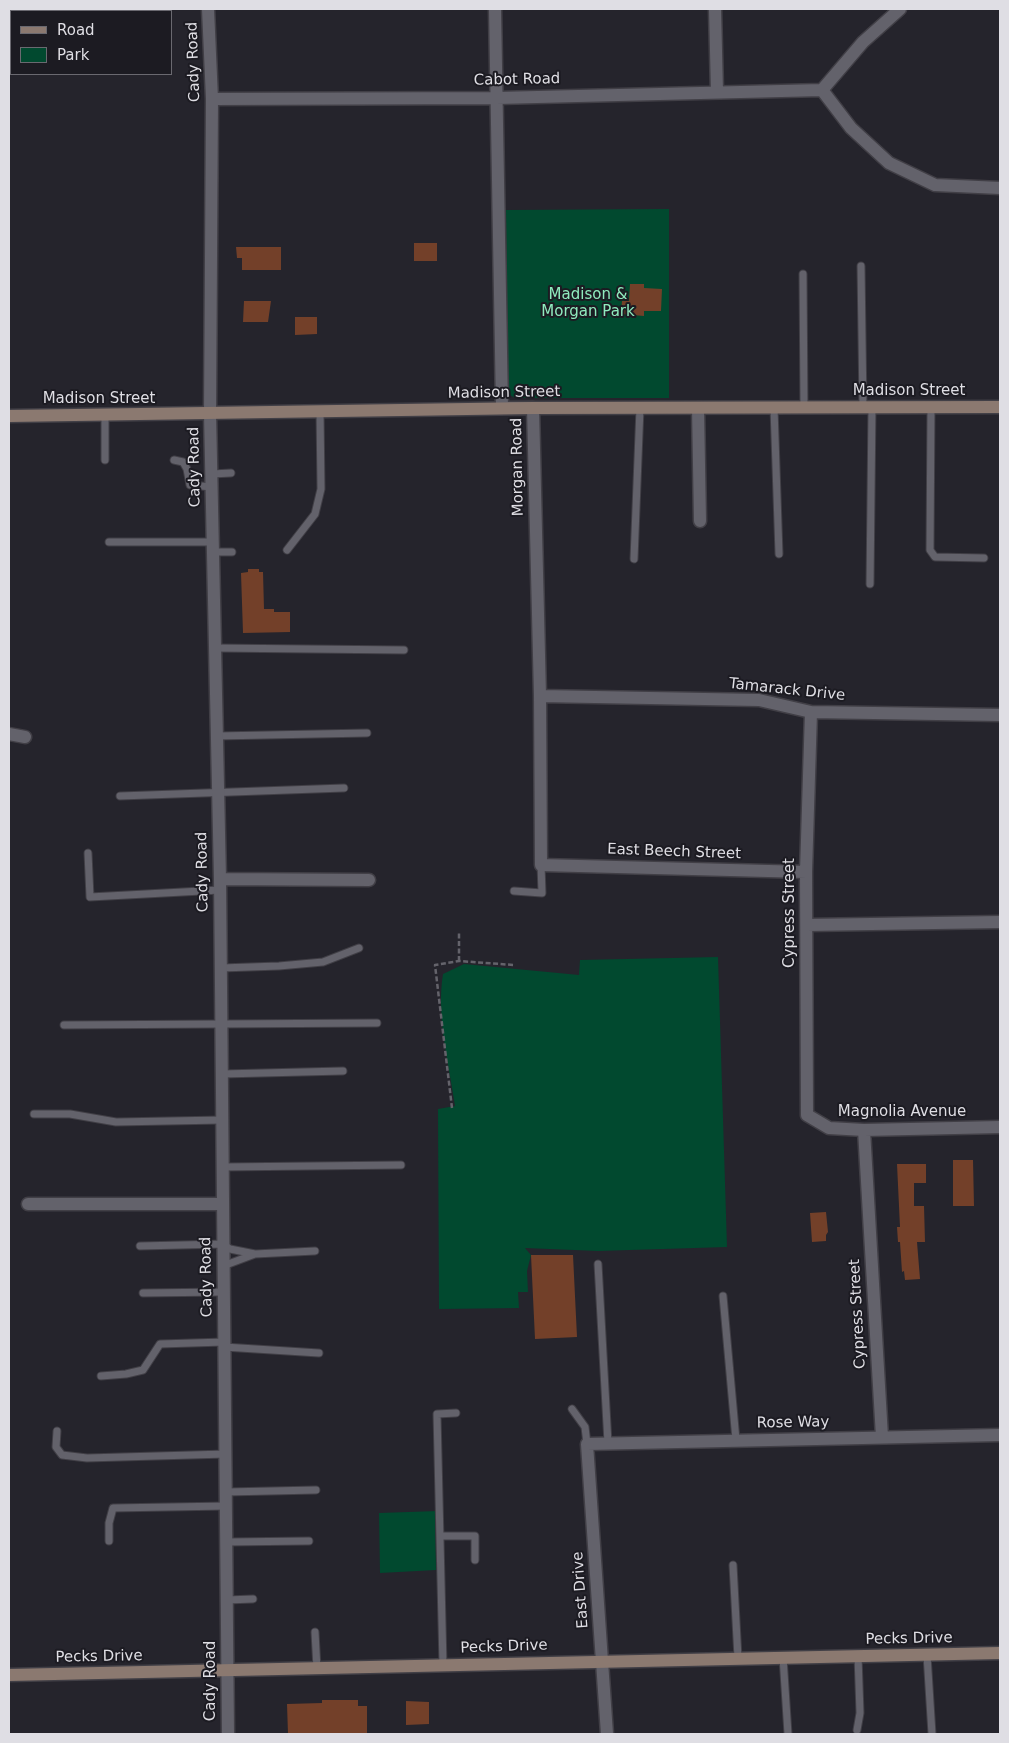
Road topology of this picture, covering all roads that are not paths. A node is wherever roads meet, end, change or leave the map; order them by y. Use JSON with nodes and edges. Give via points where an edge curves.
{"nodes":[{"id":1,"x":208,"y":9,"type":"edge"},
{"id":2,"x":495,"y":9,"type":"edge"},
{"id":3,"x":715,"y":9,"type":"edge"},
{"id":4,"x":900,"y":9,"type":"edge"},
{"id":5,"x":822,"y":90,"type":"junction"},
{"id":6,"x":716,"y":92,"type":"junction"},
{"id":7,"x":497,"y":98,"type":"junction"},
{"id":8,"x":212,"y":99,"type":"junction"},
{"id":9,"x":1000,"y":188,"type":"edge"},
{"id":10,"x":861,"y":266,"type":"dead end"},
{"id":11,"x":803,"y":274,"type":"dead end"},
{"id":12,"x":1000,"y":407,"type":"edge"},
{"id":13,"x":533,"y":408,"type":"junction"},
{"id":14,"x":640,"y":408,"type":"junction"},
{"id":15,"x":698,"y":408,"type":"junction"},
{"id":16,"x":774,"y":408,"type":"junction"},
{"id":17,"x":804,"y":408,"type":"junction"},
{"id":18,"x":868,"y":408,"type":"junction"},
{"id":19,"x":931,"y":408,"type":"junction"},
{"id":20,"x":320,"y":412,"type":"junction"},
{"id":21,"x":210,"y":414,"type":"junction"},
{"id":22,"x":105,"y":415,"type":"junction"},
{"id":23,"x":9,"y":416,"type":"edge"},
{"id":24,"x":105,"y":460,"type":"dead end"},
{"id":25,"x":174,"y":460,"type":"dead end"},
{"id":26,"x":312,"y":468,"type":"dead end"},
{"id":27,"x":321,"y":468,"type":"junction"},
{"id":28,"x":231,"y":473,"type":"dead end"},
{"id":29,"x":212,"y":474,"type":"junction"},
{"id":30,"x":212,"y":487,"type":"junction"},
{"id":31,"x":700,"y":521,"type":"dead end"},
{"id":32,"x":109,"y":542,"type":"dead end"},
{"id":33,"x":213,"y":547,"type":"junction"},
{"id":34,"x":287,"y":550,"type":"dead end"},
{"id":35,"x":232,"y":552,"type":"dead end"},
{"id":36,"x":779,"y":554,"type":"dead end"},
{"id":37,"x":984,"y":558,"type":"dead end"},
{"id":38,"x":634,"y":559,"type":"dead end"},
{"id":39,"x":870,"y":584,"type":"dead end"},
{"id":40,"x":215,"y":648,"type":"junction"},
{"id":41,"x":404,"y":650,"type":"dead end"},
{"id":42,"x":540,"y":696,"type":"junction"},
{"id":43,"x":811,"y":712,"type":"junction"},
{"id":44,"x":1000,"y":715,"type":"edge"},
{"id":45,"x":367,"y":733,"type":"dead end"},
{"id":46,"x":9,"y":734,"type":"edge"},
{"id":47,"x":217,"y":736,"type":"junction"},
{"id":48,"x":25,"y":737,"type":"dead end"},
{"id":49,"x":344,"y":788,"type":"dead end"},
{"id":50,"x":218,"y":793,"type":"junction"},
{"id":51,"x":120,"y":796,"type":"dead end"},
{"id":52,"x":88,"y":853,"type":"dead end"},
{"id":53,"x":541,"y":865,"type":"junction"},
{"id":54,"x":806,"y":872,"type":"junction"},
{"id":55,"x":369,"y":880,"type":"dead end"},
{"id":56,"x":220,"y":885,"type":"junction"},
{"id":57,"x":514,"y":891,"type":"dead end"},
{"id":58,"x":1000,"y":922,"type":"edge"},
{"id":59,"x":807,"y":924,"type":"junction"},
{"id":60,"x":359,"y":948,"type":"dead end"},
{"id":61,"x":221,"y":968,"type":"junction"},
{"id":62,"x":377,"y":1023,"type":"dead end"},
{"id":63,"x":221,"y":1024,"type":"junction"},
{"id":64,"x":64,"y":1025,"type":"dead end"},
{"id":65,"x":343,"y":1071,"type":"dead end"},
{"id":66,"x":222,"y":1074,"type":"junction"},
{"id":67,"x":34,"y":1114,"type":"dead end"},
{"id":68,"x":808,"y":1115,"type":"joint"},
{"id":69,"x":222,"y":1120,"type":"junction"},
{"id":70,"x":1000,"y":1127,"type":"edge"},
{"id":71,"x":864,"y":1130,"type":"junction"},
{"id":72,"x":401,"y":1165,"type":"dead end"},
{"id":73,"x":223,"y":1167,"type":"junction"},
{"id":74,"x":28,"y":1204,"type":"dead end"},
{"id":75,"x":223,"y":1204,"type":"junction"},
{"id":76,"x":223,"y":1244,"type":"junction"},
{"id":77,"x":140,"y":1246,"type":"dead end"},
{"id":78,"x":315,"y":1251,"type":"dead end"},
{"id":79,"x":255,"y":1254,"type":"junction"},
{"id":80,"x":598,"y":1264,"type":"dead end"},
{"id":81,"x":224,"y":1266,"type":"junction"},
{"id":82,"x":224,"y":1292,"type":"junction"},
{"id":83,"x":143,"y":1293,"type":"dead end"},
{"id":84,"x":723,"y":1296,"type":"dead end"},
{"id":85,"x":224,"y":1344,"type":"junction"},
{"id":86,"x":319,"y":1353,"type":"dead end"},
{"id":87,"x":101,"y":1376,"type":"dead end"},
{"id":88,"x":572,"y":1409,"type":"dead end"},
{"id":89,"x":456,"y":1413,"type":"dead end"},
{"id":90,"x":57,"y":1431,"type":"dead end"},
{"id":91,"x":1000,"y":1435,"type":"edge"},
{"id":92,"x":882,"y":1437,"type":"junction"},
{"id":93,"x":736,"y":1440,"type":"junction"},
{"id":94,"x":608,"y":1443,"type":"junction"},
{"id":95,"x":587,"y":1444,"type":"junction"},
{"id":96,"x":226,"y":1454,"type":"junction"},
{"id":97,"x":316,"y":1490,"type":"dead end"},
{"id":98,"x":226,"y":1492,"type":"junction"},
{"id":99,"x":226,"y":1506,"type":"junction"},
{"id":100,"x":440,"y":1536,"type":"junction"},
{"id":101,"x":109,"y":1541,"type":"dead end"},
{"id":102,"x":309,"y":1541,"type":"dead end"},
{"id":103,"x":226,"y":1542,"type":"junction"},
{"id":104,"x":476,"y":1560,"type":"dead end"},
{"id":105,"x":733,"y":1565,"type":"dead end"},
{"id":106,"x":254,"y":1599,"type":"dead end"},
{"id":107,"x":227,"y":1600,"type":"junction"},
{"id":108,"x":315,"y":1632,"type":"dead end"},
{"id":109,"x":1000,"y":1653,"type":"edge"},
{"id":110,"x":927,"y":1655,"type":"junction"},
{"id":111,"x":858,"y":1656,"type":"junction"},
{"id":112,"x":783,"y":1657,"type":"junction"},
{"id":113,"x":738,"y":1658,"type":"junction"},
{"id":114,"x":602,"y":1661,"type":"junction"},
{"id":115,"x":443,"y":1665,"type":"junction"},
{"id":116,"x":317,"y":1669,"type":"junction"},
{"id":117,"x":228,"y":1671,"type":"junction"},
{"id":118,"x":9,"y":1675,"type":"edge"},
{"id":119,"x":857,"y":1730,"type":"dead end"},
{"id":120,"x":228,"y":1734,"type":"edge"},
{"id":121,"x":607,"y":1734,"type":"edge"},
{"id":122,"x":788,"y":1734,"type":"edge"},
{"id":123,"x":932,"y":1734,"type":"edge"}],
"edges":[{"from":1,"to":8,"type":"street","name":"Cady Road"},
{"from":2,"to":7,"type":"street","name":"Morgan Road"},
{"from":3,"to":6,"type":"street"},
{"from":4,"to":5,"type":"street","via":[[864,42]]},
{"from":5,"to":6,"type":"street","name":"Cabot Road"},
{"from":5,"to":9,"type":"street","via":[[851,128],[889,163],[935,185]]},
{"from":6,"to":7,"type":"street","name":"Cabot Road"},
{"from":7,"to":8,"type":"street","name":"Cabot Road"},
{"from":7,"to":13,"type":"street","name":"Morgan Road","via":[[502,408]]},
{"from":8,"to":21,"type":"street","name":"Cady Road"},
{"from":10,"to":18,"type":"lane"},
{"from":11,"to":17,"type":"lane"},
{"from":12,"to":19,"type":"street","name":"Madison Street"},
{"from":13,"to":14,"type":"street","name":"Madison Street"},
{"from":13,"to":20,"type":"street","name":"Madison Street"},
{"from":13,"to":42,"type":"street","name":"Morgan Road"},
{"from":14,"to":15,"type":"street","name":"Madison Street"},
{"from":14,"to":38,"type":"lane"},
{"from":15,"to":16,"type":"street","name":"Madison Street"},
{"from":15,"to":31,"type":"street"},
{"from":16,"to":17,"type":"street","name":"Madison Street"},
{"from":16,"to":36,"type":"lane"},
{"from":17,"to":18,"type":"street","name":"Madison Street"},
{"from":18,"to":19,"type":"street","name":"Madison Street"},
{"from":18,"to":39,"type":"lane"},
{"from":19,"to":37,"type":"lane","via":[[930,550],[935,557]]},
{"from":20,"to":21,"type":"street","name":"Madison Street"},
{"from":20,"to":27,"type":"lane"},
{"from":21,"to":22,"type":"street","name":"Madison Street"},
{"from":21,"to":29,"type":"street","name":"Cady Road"},
{"from":22,"to":23,"type":"street","name":"Madison Street"},
{"from":22,"to":24,"type":"lane"},
{"from":25,"to":30,"type":"lane","via":[[183,462],[187,468],[190,485]]},
{"from":26,"to":27,"type":"lane"},
{"from":27,"to":34,"type":"lane","via":[[321,489],[315,514]]},
{"from":28,"to":29,"type":"lane"},
{"from":29,"to":30,"type":"street","name":"Cady Road"},
{"from":30,"to":33,"type":"street","name":"Cady Road"},
{"from":32,"to":33,"type":"lane"},
{"from":33,"to":35,"type":"lane"},
{"from":33,"to":40,"type":"street","name":"Cady Road"},
{"from":40,"to":41,"type":"lane"},
{"from":40,"to":47,"type":"street","name":"Cady Road"},
{"from":42,"to":43,"type":"street","name":"Tamarack Drive","via":[[758,700]]},
{"from":42,"to":53,"type":"street","name":"Morgan Road"},
{"from":43,"to":44,"type":"street","name":"Tamarack Drive"},
{"from":43,"to":54,"type":"street","name":"Cypress Street"},
{"from":45,"to":47,"type":"lane"},
{"from":46,"to":48,"type":"street"},
{"from":47,"to":50,"type":"street","name":"Cady Road"},
{"from":49,"to":50,"type":"lane"},
{"from":50,"to":51,"type":"lane"},
{"from":50,"to":56,"type":"street","name":"Cady Road"},
{"from":52,"to":56,"type":"lane","via":[[90,897]]},
{"from":53,"to":54,"type":"street","name":"East Beech Street"},
{"from":53,"to":57,"type":"lane","via":[[542,893]]},
{"from":54,"to":59,"type":"street","name":"Cypress Street"},
{"from":55,"to":56,"type":"street"},
{"from":56,"to":61,"type":"street","name":"Cady Road"},
{"from":58,"to":59,"type":"street"},
{"from":59,"to":68,"type":"street","name":"Cypress Street"},
{"from":60,"to":61,"type":"lane","via":[[323,962]]},
{"from":61,"to":63,"type":"street","name":"Cady Road"},
{"from":62,"to":63,"type":"lane"},
{"from":63,"to":64,"type":"lane"},
{"from":63,"to":66,"type":"street","name":"Cady Road"},
{"from":65,"to":66,"type":"lane"},
{"from":66,"to":69,"type":"street","name":"Cady Road"},
{"from":67,"to":69,"type":"lane","via":[[70,1114],[116,1122]]},
{"from":68,"to":71,"type":"street","name":"Magnolia Avenue","via":[[829,1128]]},
{"from":69,"to":73,"type":"street","name":"Cady Road"},
{"from":70,"to":71,"type":"street","name":"Magnolia Avenue"},
{"from":71,"to":92,"type":"street","name":"Cypress Street"},
{"from":72,"to":73,"type":"lane"},
{"from":73,"to":75,"type":"street","name":"Cady Road"},
{"from":74,"to":75,"type":"street"},
{"from":75,"to":76,"type":"street","name":"Cady Road"},
{"from":76,"to":77,"type":"lane"},
{"from":76,"to":79,"type":"lane","via":[[230,1249]]},
{"from":76,"to":81,"type":"street","name":"Cady Road"},
{"from":78,"to":79,"type":"lane"},
{"from":79,"to":81,"type":"lane"},
{"from":80,"to":94,"type":"lane"},
{"from":81,"to":82,"type":"street","name":"Cady Road"},
{"from":82,"to":83,"type":"lane"},
{"from":82,"to":85,"type":"street","name":"Cady Road"},
{"from":84,"to":93,"type":"lane"},
{"from":85,"to":86,"type":"lane"},
{"from":85,"to":87,"type":"lane","via":[[160,1344],[143,1370]]},
{"from":85,"to":96,"type":"street","name":"Cady Road"},
{"from":88,"to":95,"type":"lane","via":[[585,1427]]},
{"from":89,"to":100,"type":"lane","via":[[437,1414]]},
{"from":90,"to":96,"type":"lane","via":[[56,1447],[62,1455],[87,1458]]},
{"from":91,"to":92,"type":"street","name":"Rose Way"},
{"from":92,"to":93,"type":"street","name":"Rose Way"},
{"from":93,"to":94,"type":"street","name":"Rose Way"},
{"from":94,"to":95,"type":"street","name":"Rose Way"},
{"from":95,"to":114,"type":"street","name":"East Drive"},
{"from":96,"to":98,"type":"street","name":"Cady Road"},
{"from":97,"to":98,"type":"lane"},
{"from":98,"to":99,"type":"street","name":"Cady Road"},
{"from":99,"to":101,"type":"lane","via":[[113,1508]]},
{"from":99,"to":103,"type":"street","name":"Cady Road"},
{"from":100,"to":104,"type":"lane","via":[[475,1536]]},
{"from":100,"to":115,"type":"lane"},
{"from":102,"to":103,"type":"lane"},
{"from":103,"to":107,"type":"street","name":"Cady Road"},
{"from":105,"to":113,"type":"lane"},
{"from":106,"to":107,"type":"lane"},
{"from":107,"to":117,"type":"street","name":"Cady Road"},
{"from":108,"to":116,"type":"lane"},
{"from":109,"to":110,"type":"street","name":"Pecks Drive"},
{"from":110,"to":111,"type":"street","name":"Pecks Drive"},
{"from":110,"to":123,"type":"lane"},
{"from":111,"to":112,"type":"street","name":"Pecks Drive"},
{"from":111,"to":119,"type":"lane","via":[[860,1713]]},
{"from":112,"to":113,"type":"street","name":"Pecks Drive"},
{"from":112,"to":122,"type":"lane"},
{"from":113,"to":114,"type":"street","name":"Pecks Drive"},
{"from":114,"to":115,"type":"street","name":"Pecks Drive"},
{"from":114,"to":121,"type":"street","name":"East Drive"},
{"from":115,"to":116,"type":"street","name":"Pecks Drive"},
{"from":116,"to":117,"type":"street","name":"Pecks Drive"},
{"from":117,"to":118,"type":"street","name":"Pecks Drive"},
{"from":117,"to":120,"type":"street","name":"Cady Road"}]}
